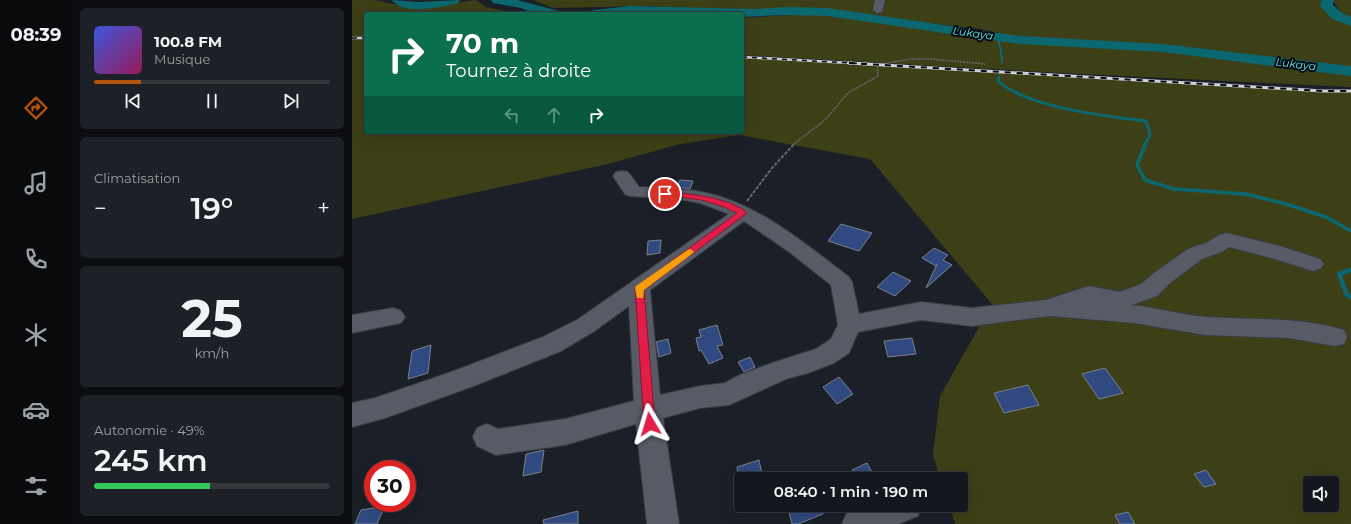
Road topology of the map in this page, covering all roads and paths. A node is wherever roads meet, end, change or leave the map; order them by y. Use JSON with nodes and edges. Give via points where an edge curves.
{"nodes":[{"id":1,"x":985,"y":64,"type":"dead end"},
{"id":2,"x":622,"y":176,"type":"dead end"},
{"id":3,"x":740,"y":212,"type":"junction"},
{"id":4,"x":1313,"y":264,"type":"dead end"},
{"id":5,"x":640,"y":288,"type":"junction"},
{"id":6,"x":1050,"y":308,"type":"junction"},
{"id":7,"x":393,"y":317,"type":"dead end"},
{"id":8,"x":352,"y":324,"type":"edge"},
{"id":9,"x":850,"y":325,"type":"junction"},
{"id":10,"x":1335,"y":337,"type":"dead end"},
{"id":11,"x":648,"y":410,"type":"junction"},
{"id":12,"x":352,"y":415,"type":"edge"},
{"id":13,"x":487,"y":437,"type":"dead end"},
{"id":14,"x":889,"y":512,"type":"edge"},
{"id":15,"x":663,"y":524,"type":"edge"},
{"id":16,"x":858,"y":524,"type":"edge"}],
"edges":[{"from":1,"to":3,"type":"path","via":[[931,59],[877,64],[878,76],[848,93],[825,120],[793,145],[772,168]]},
{"from":2,"to":3,"type":"street","via":[[631,190],[636,192],[703,198]]},
{"from":3,"to":5,"type":"street"},
{"from":3,"to":9,"type":"street","via":[[795,246],[840,282]]},
{"from":4,"to":6,"type":"street","via":[[1280,252],[1226,240],[1195,254],[1149,290],[1120,300],[1089,294]]},
{"from":5,"to":11,"type":"street"},
{"from":5,"to":12,"type":"street","via":[[585,326],[552,344],[375,410]]},
{"from":6,"to":9,"type":"street","via":[[972,317],[921,311]]},
{"from":6,"to":10,"type":"street","via":[[1134,314],[1206,326],[1289,329]]},
{"from":7,"to":8,"type":"street"},
{"from":9,"to":11,"type":"street","via":[[840,346],[825,356],[781,370],[729,394],[700,397]]},
{"from":11,"to":13,"type":"street","via":[[617,416],[564,432],[496,442]]},
{"from":11,"to":15,"type":"street"},
{"from":14,"to":16,"type":"street"}]}
